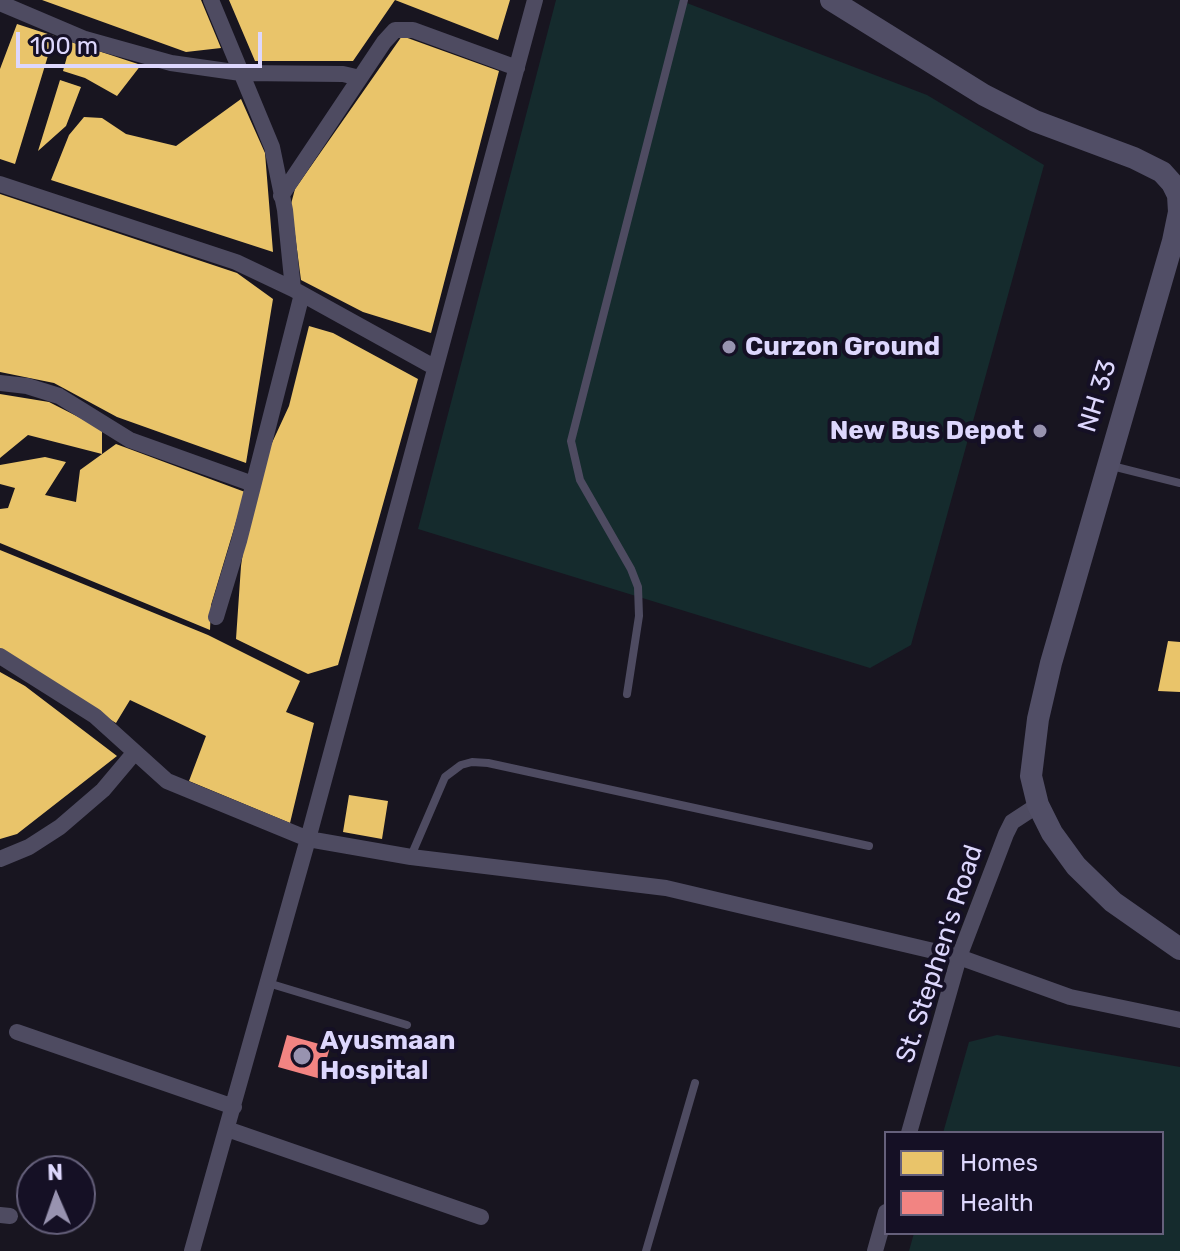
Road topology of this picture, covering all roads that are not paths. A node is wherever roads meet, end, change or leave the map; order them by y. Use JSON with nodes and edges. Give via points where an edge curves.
{"nodes":[{"id":1,"x":211,"y":0,"type":"edge"},
{"id":2,"x":535,"y":0,"type":"edge"},
{"id":3,"x":684,"y":0,"type":"edge"},
{"id":4,"x":832,"y":0,"type":"edge"},
{"id":5,"x":0,"y":3,"type":"edge"},
{"id":6,"x":517,"y":68,"type":"junction"},
{"id":7,"x":241,"y":73,"type":"junction"},
{"id":8,"x":360,"y":78,"type":"junction"},
{"id":9,"x":1171,"y":172,"type":"edge"},
{"id":10,"x":0,"y":184,"type":"edge"},
{"id":11,"x":281,"y":196,"type":"junction"},
{"id":12,"x":1179,"y":196,"type":"edge"},
{"id":13,"x":297,"y":292,"type":"junction"},
{"id":14,"x":434,"y":367,"type":"junction"},
{"id":15,"x":0,"y":383,"type":"edge"},
{"id":16,"x":1107,"y":465,"type":"junction"},
{"id":17,"x":1180,"y":483,"type":"edge"},
{"id":18,"x":253,"y":484,"type":"junction"},
{"id":19,"x":216,"y":617,"type":"dead end"},
{"id":20,"x":0,"y":656,"type":"edge"},
{"id":21,"x":627,"y":694,"type":"dead end"},
{"id":22,"x":135,"y":752,"type":"junction"},
{"id":23,"x":1038,"y":805,"type":"junction"},
{"id":24,"x":308,"y":839,"type":"junction"},
{"id":25,"x":869,"y":846,"type":"dead end"},
{"id":26,"x":411,"y":857,"type":"junction"},
{"id":27,"x":0,"y":859,"type":"edge"},
{"id":28,"x":1180,"y":949,"type":"edge"},
{"id":29,"x":959,"y":957,"type":"junction"},
{"id":30,"x":268,"y":983,"type":"junction"},
{"id":31,"x":1180,"y":1020,"type":"edge"},
{"id":32,"x":407,"y":1025,"type":"dead end"},
{"id":33,"x":17,"y":1032,"type":"dead end"},
{"id":34,"x":695,"y":1083,"type":"dead end"},
{"id":35,"x":234,"y":1107,"type":"junction"},
{"id":36,"x":227,"y":1129,"type":"junction"},
{"id":37,"x":910,"y":1131,"type":"edge"},
{"id":38,"x":481,"y":1217,"type":"dead end"},
{"id":39,"x":884,"y":1219,"type":"edge"},
{"id":40,"x":192,"y":1251,"type":"edge"},
{"id":41,"x":646,"y":1251,"type":"edge"},
{"id":42,"x":875,"y":1251,"type":"edge"}],
"edges":[{"from":1,"to":7,"type":"street"},
{"from":2,"to":6,"type":"street"},
{"from":3,"to":21,"type":"lane","via":[[571,441],[580,480],[638,587]]},
{"from":4,"to":9,"type":"main road","name":"NH 33","via":[[984,95],[1047,126]]},
{"from":5,"to":7,"type":"street","via":[[85,39],[199,69]]},
{"from":6,"to":8,"type":"street","via":[[401,28],[384,42]]},
{"from":6,"to":14,"type":"street"},
{"from":7,"to":8,"type":"street"},
{"from":7,"to":11,"type":"street","via":[[272,147]]},
{"from":8,"to":11,"type":"street"},
{"from":9,"to":12,"type":"main road","name":"NH 33"},
{"from":10,"to":13,"type":"street","via":[[236,262]]},
{"from":11,"to":13,"type":"street"},
{"from":12,"to":16,"type":"main road","name":"NH 33","via":[[1173,241]]},
{"from":13,"to":14,"type":"street"},
{"from":13,"to":18,"type":"street"},
{"from":14,"to":24,"type":"street"},
{"from":15,"to":18,"type":"street","via":[[59,396],[130,440]]},
{"from":16,"to":17,"type":"lane"},
{"from":16,"to":23,"type":"main road","name":"NH 33","via":[[1038,719],[1031,776]]},
{"from":18,"to":19,"type":"street"},
{"from":20,"to":22,"type":"street","via":[[95,716]]},
{"from":22,"to":24,"type":"street","via":[[167,781]]},
{"from":22,"to":27,"type":"street","via":[[103,790],[60,827]]},
{"from":23,"to":28,"type":"main road","name":"NH 33","via":[[1076,866],[1113,902]]},
{"from":23,"to":29,"type":"street","name":"St. Stephen's Road","via":[[1012,822]]},
{"from":24,"to":26,"type":"street"},
{"from":24,"to":30,"type":"street"},
{"from":25,"to":26,"type":"lane","via":[[472,762],[445,777]]},
{"from":26,"to":29,"type":"street","via":[[666,888]]},
{"from":29,"to":31,"type":"street","via":[[1070,997]]},
{"from":29,"to":37,"type":"street","name":"St. Stephen's Road"},
{"from":30,"to":32,"type":"lane"},
{"from":30,"to":35,"type":"street"},
{"from":33,"to":35,"type":"street"},
{"from":34,"to":41,"type":"lane"},
{"from":35,"to":36,"type":"street"},
{"from":36,"to":38,"type":"street"},
{"from":36,"to":40,"type":"street"},
{"from":39,"to":42,"type":"street"}]}
